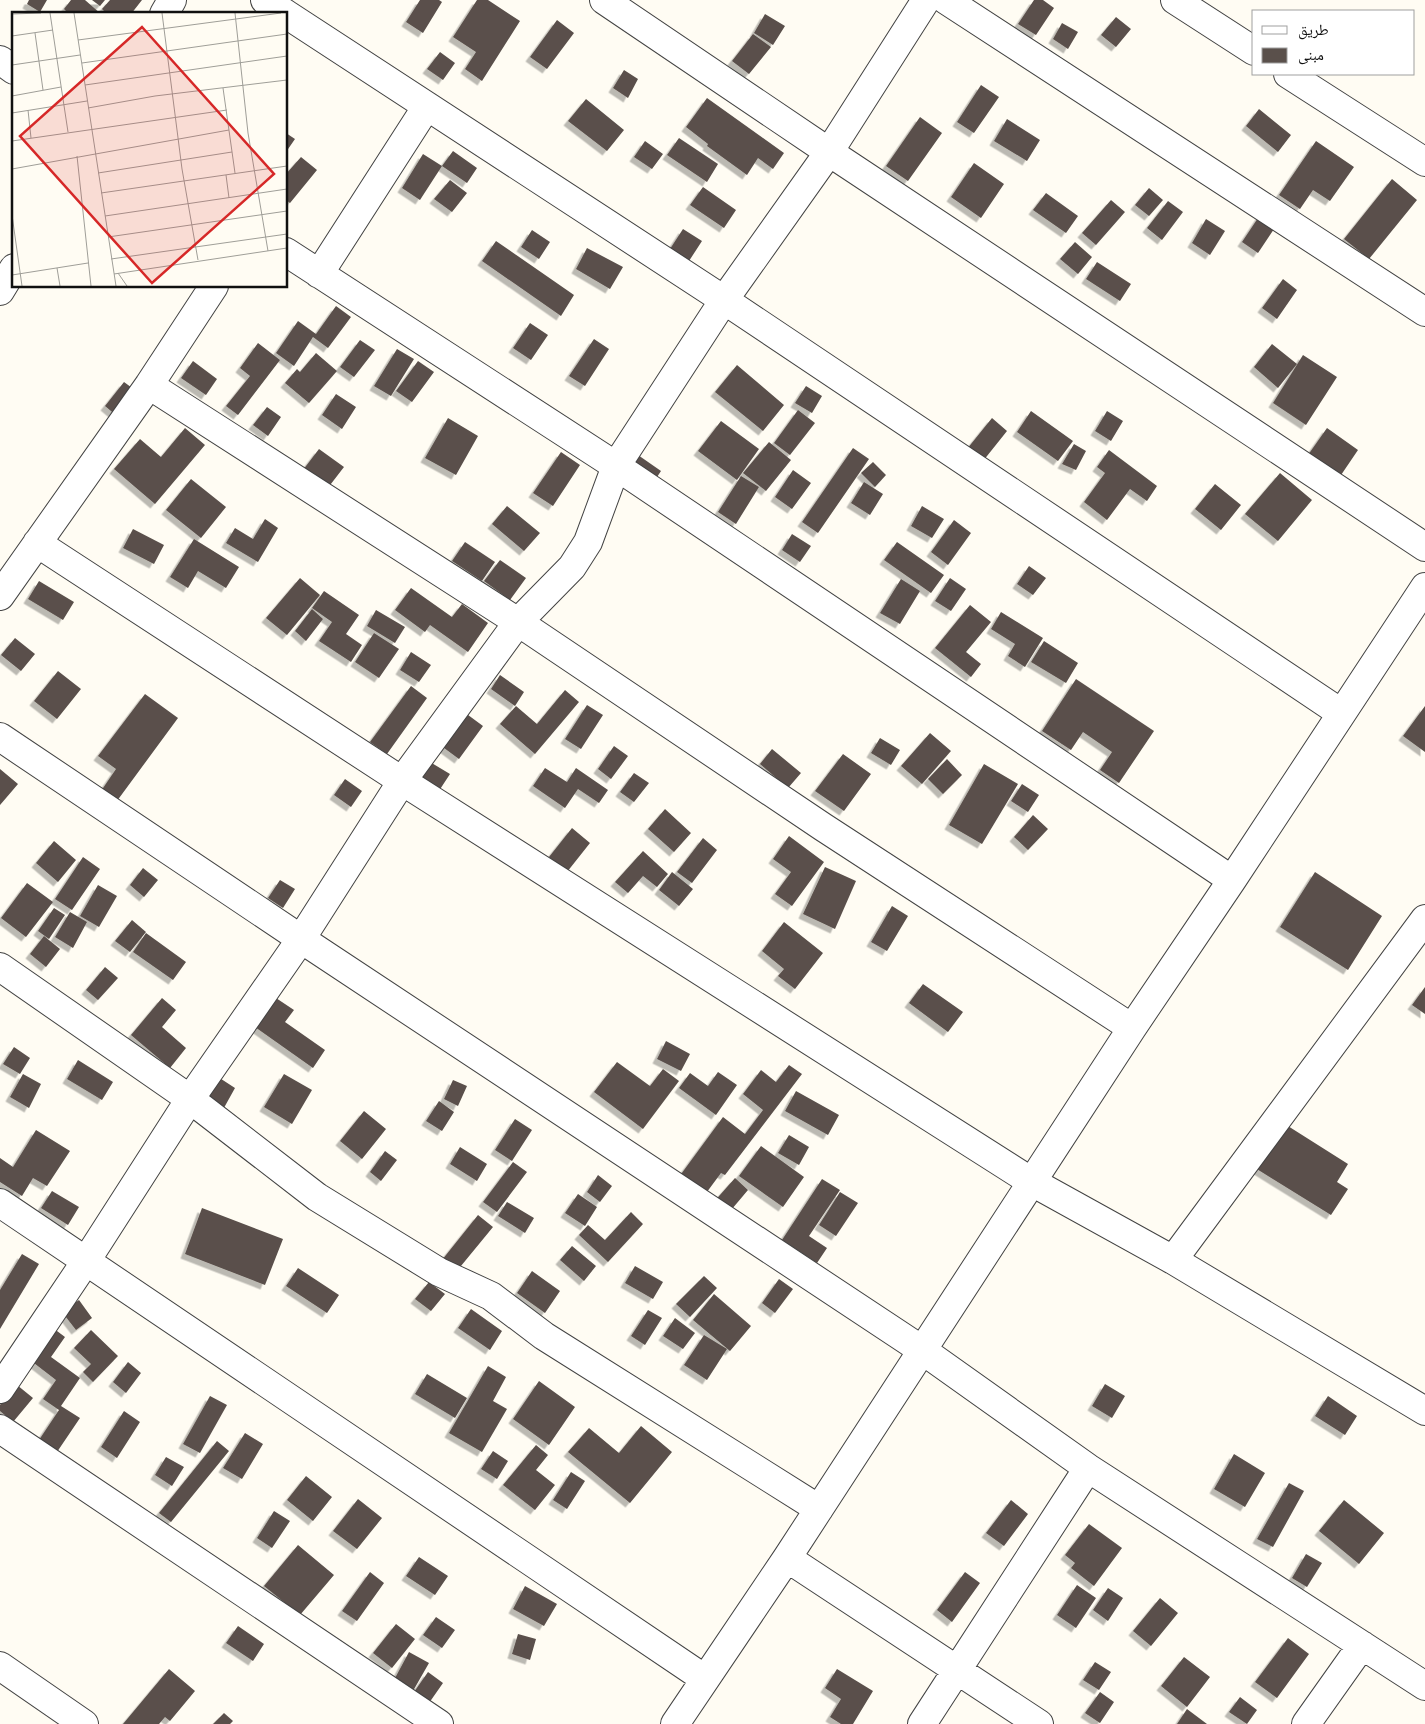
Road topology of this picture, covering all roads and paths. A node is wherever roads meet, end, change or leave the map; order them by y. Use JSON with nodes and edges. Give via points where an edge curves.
{"nodes":[{"id":1,"x":172,"y":0,"type":"edge"},
{"id":2,"x":265,"y":0,"type":"edge"},
{"id":3,"x":604,"y":0,"type":"edge"},
{"id":4,"x":926,"y":0,"type":"edge"},
{"id":5,"x":946,"y":0,"type":"edge"},
{"id":6,"x":1175,"y":0,"type":"edge"},
{"id":7,"x":165,"y":12,"type":"edge"},
{"id":8,"x":283,"y":12,"type":"edge"},
{"id":9,"x":288,"y":15,"type":"edge"},
{"id":10,"x":1252,"y":50,"type":"edge"},
{"id":11,"x":0,"y":60,"type":"edge"},
{"id":12,"x":12,"y":69,"type":"edge"},
{"id":13,"x":1290,"y":75,"type":"edge"},
{"id":14,"x":427,"y":106,"type":"junction"},
{"id":15,"x":829,"y":152,"type":"junction"},
{"id":16,"x":1425,"y":162,"type":"edge"},
{"id":17,"x":288,"y":253,"type":"edge"},
{"id":18,"x":12,"y":271,"type":"edge"},
{"id":19,"x":319,"y":274,"type":"junction"},
{"id":20,"x":213,"y":288,"type":"edge"},
{"id":21,"x":0,"y":291,"type":"edge"},
{"id":22,"x":724,"y":300,"type":"junction"},
{"id":23,"x":1425,"y":312,"type":"edge"},
{"id":24,"x":150,"y":385,"type":"junction"},
{"id":25,"x":616,"y":466,"type":"junction"},
{"id":26,"x":37,"y":543,"type":"junction"},
{"id":27,"x":1425,"y":547,"type":"edge"},
{"id":28,"x":1425,"y":587,"type":"edge"},
{"id":29,"x":0,"y":596,"type":"edge"},
{"id":30,"x":518,"y":622,"type":"junction"},
{"id":31,"x":1340,"y":713,"type":"junction"},
{"id":32,"x":0,"y":737,"type":"edge"},
{"id":33,"x":402,"y":781,"type":"junction"},
{"id":34,"x":1232,"y":880,"type":"junction"},
{"id":35,"x":1425,"y":919,"type":"edge"},
{"id":36,"x":301,"y":939,"type":"junction"},
{"id":37,"x":0,"y":967,"type":"edge"},
{"id":38,"x":1132,"y":1028,"type":"junction"},
{"id":39,"x":190,"y":1099,"type":"junction"},
{"id":40,"x":1032,"y":1182,"type":"junction"},
{"id":41,"x":0,"y":1203,"type":"edge"},
{"id":42,"x":1173,"y":1260,"type":"junction"},
{"id":43,"x":86,"y":1261,"type":"junction"},
{"id":44,"x":922,"y":1350,"type":"junction"},
{"id":45,"x":0,"y":1389,"type":"edge"},
{"id":46,"x":1425,"y":1411,"type":"edge"},
{"id":47,"x":0,"y":1429,"type":"edge"},
{"id":48,"x":1088,"y":1468,"type":"junction"},
{"id":49,"x":818,"y":1509,"type":"junction"},
{"id":50,"x":788,"y":1558,"type":"junction"},
{"id":51,"x":1362,"y":1645,"type":"junction"},
{"id":52,"x":0,"y":1666,"type":"edge"},
{"id":53,"x":958,"y":1671,"type":"junction"},
{"id":54,"x":705,"y":1679,"type":"junction"},
{"id":55,"x":1425,"y":1686,"type":"edge"},
{"id":56,"x":84,"y":1724,"type":"edge"},
{"id":57,"x":439,"y":1724,"type":"edge"},
{"id":58,"x":675,"y":1724,"type":"edge"},
{"id":59,"x":922,"y":1724,"type":"edge"},
{"id":60,"x":1039,"y":1724,"type":"edge"},
{"id":61,"x":1306,"y":1724,"type":"edge"}],
"edges":[{"from":1,"to":7,"type":"street"},
{"from":2,"to":8,"type":"street"},
{"from":3,"to":15,"type":"street"},
{"from":4,"to":15,"type":"street"},
{"from":5,"to":23,"type":"street"},
{"from":6,"to":10,"type":"street"},
{"from":9,"to":14,"type":"street"},
{"from":11,"to":12,"type":"street"},
{"from":13,"to":16,"type":"street"},
{"from":14,"to":19,"type":"street"},
{"from":14,"to":22,"type":"street"},
{"from":15,"to":22,"type":"street"},
{"from":15,"to":27,"type":"street"},
{"from":17,"to":19,"type":"street"},
{"from":18,"to":21,"type":"street"},
{"from":19,"to":25,"type":"street"},
{"from":20,"to":24,"type":"street"},
{"from":22,"to":25,"type":"street"},
{"from":22,"to":31,"type":"street"},
{"from":24,"to":26,"type":"street"},
{"from":24,"to":30,"type":"street"},
{"from":25,"to":30,"type":"street","via":[[588,542],[572,567]]},
{"from":25,"to":34,"type":"street"},
{"from":26,"to":29,"type":"street"},
{"from":26,"to":33,"type":"street"},
{"from":28,"to":31,"type":"street"},
{"from":30,"to":33,"type":"street"},
{"from":30,"to":38,"type":"street","via":[[823,827]]},
{"from":31,"to":34,"type":"street"},
{"from":32,"to":36,"type":"street"},
{"from":33,"to":36,"type":"street"},
{"from":33,"to":40,"type":"street"},
{"from":34,"to":38,"type":"street"},
{"from":35,"to":42,"type":"street"},
{"from":36,"to":39,"type":"street"},
{"from":36,"to":44,"type":"street"},
{"from":37,"to":39,"type":"street"},
{"from":38,"to":40,"type":"street"},
{"from":39,"to":43,"type":"street"},
{"from":39,"to":49,"type":"street","via":[[317,1197],[439,1272],[491,1296],[544,1336]]},
{"from":40,"to":42,"type":"street"},
{"from":40,"to":44,"type":"street"},
{"from":41,"to":43,"type":"street"},
{"from":42,"to":46,"type":"street"},
{"from":43,"to":45,"type":"street"},
{"from":43,"to":54,"type":"street"},
{"from":44,"to":48,"type":"street"},
{"from":44,"to":49,"type":"street"},
{"from":47,"to":57,"type":"street"},
{"from":48,"to":51,"type":"street"},
{"from":48,"to":53,"type":"street"},
{"from":49,"to":50,"type":"street"},
{"from":50,"to":53,"type":"street"},
{"from":50,"to":54,"type":"street"},
{"from":51,"to":55,"type":"street"},
{"from":51,"to":61,"type":"street"},
{"from":52,"to":56,"type":"street"},
{"from":53,"to":59,"type":"street"},
{"from":53,"to":60,"type":"street"},
{"from":54,"to":58,"type":"street"}]}
